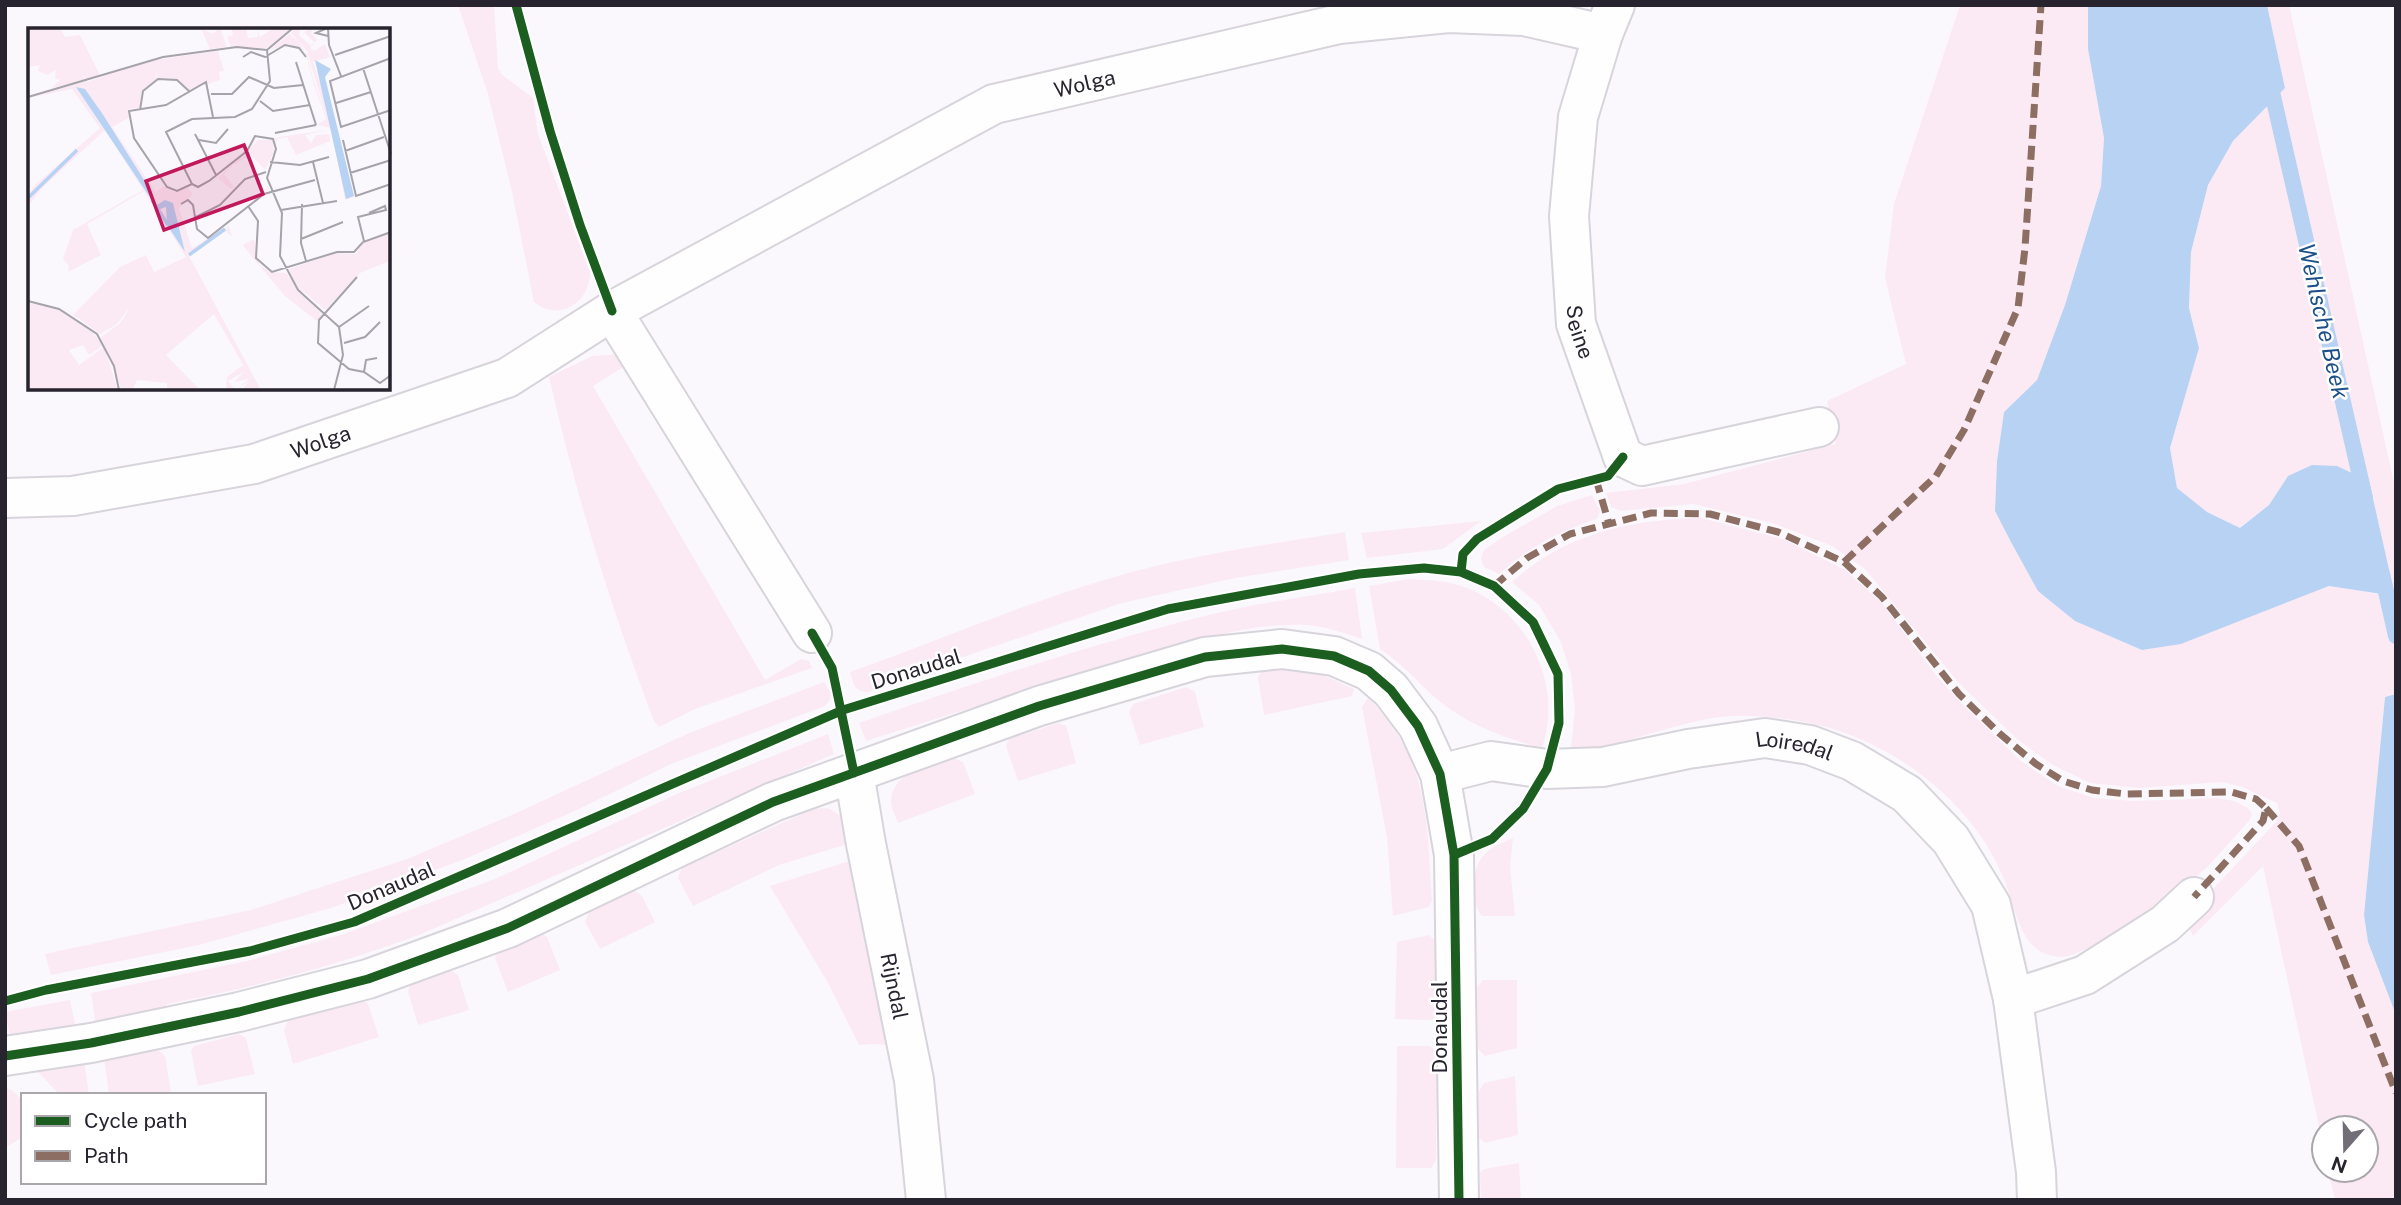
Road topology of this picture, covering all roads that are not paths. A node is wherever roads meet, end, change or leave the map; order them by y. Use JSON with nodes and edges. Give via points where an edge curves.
{"nodes":[{"id":1,"x":1609,"y":20,"type":"edge"},
{"id":2,"x":612,"y":311,"type":"junction"},
{"id":3,"x":1819,"y":427,"type":"dead end"},
{"id":4,"x":5,"y":498,"type":"edge"},
{"id":5,"x":812,"y":633,"type":"dead end"},
{"id":6,"x":854,"y":773,"type":"junction"},
{"id":7,"x":1440,"y":774,"type":"junction"},
{"id":8,"x":2194,"y":897,"type":"dead end"},
{"id":9,"x":2013,"y":999,"type":"junction"},
{"id":10,"x":5,"y":1056,"type":"edge"},
{"id":11,"x":2043,"y":1191,"type":"edge"},
{"id":12,"x":926,"y":1200,"type":"edge"},
{"id":13,"x":1459,"y":1200,"type":"edge"}],
"edges":[{"from":1,"to":2,"type":"street","name":"Wolga","via":[[1461,13],[1339,24],[995,104]]},
{"from":1,"to":3,"type":"street","name":"Seine","via":[[1578,117],[1570,216],[1576,324],[1623,457],[1642,466]]},
{"from":2,"to":4,"type":"street","name":"Wolga","via":[[507,378],[254,464],[73,496]]},
{"from":2,"to":5,"type":"street"},
{"from":6,"to":7,"type":"street","name":"Donaudal","via":[[1038,706],[1193,660],[1282,649],[1334,656],[1369,671],[1391,690],[1418,726]]},
{"from":6,"to":10,"type":"street","name":"Donaudal","via":[[773,802],[508,928],[368,979],[239,1012]]},
{"from":6,"to":12,"type":"street","name":"Rijndal","via":[[914,1080]]},
{"from":7,"to":9,"type":"street","name":"Loiredal","via":[[1491,761],[1547,769],[1603,767],[1765,738],[1810,745],[1852,761],[1907,794],[1951,840],[1991,905]]},
{"from":7,"to":13,"type":"street","name":"Donaudal","via":[[1454,855]]},
{"from":8,"to":9,"type":"street","via":[[2165,925],[2085,975]]},
{"from":9,"to":11,"type":"street","name":"Loiredal"}]}
